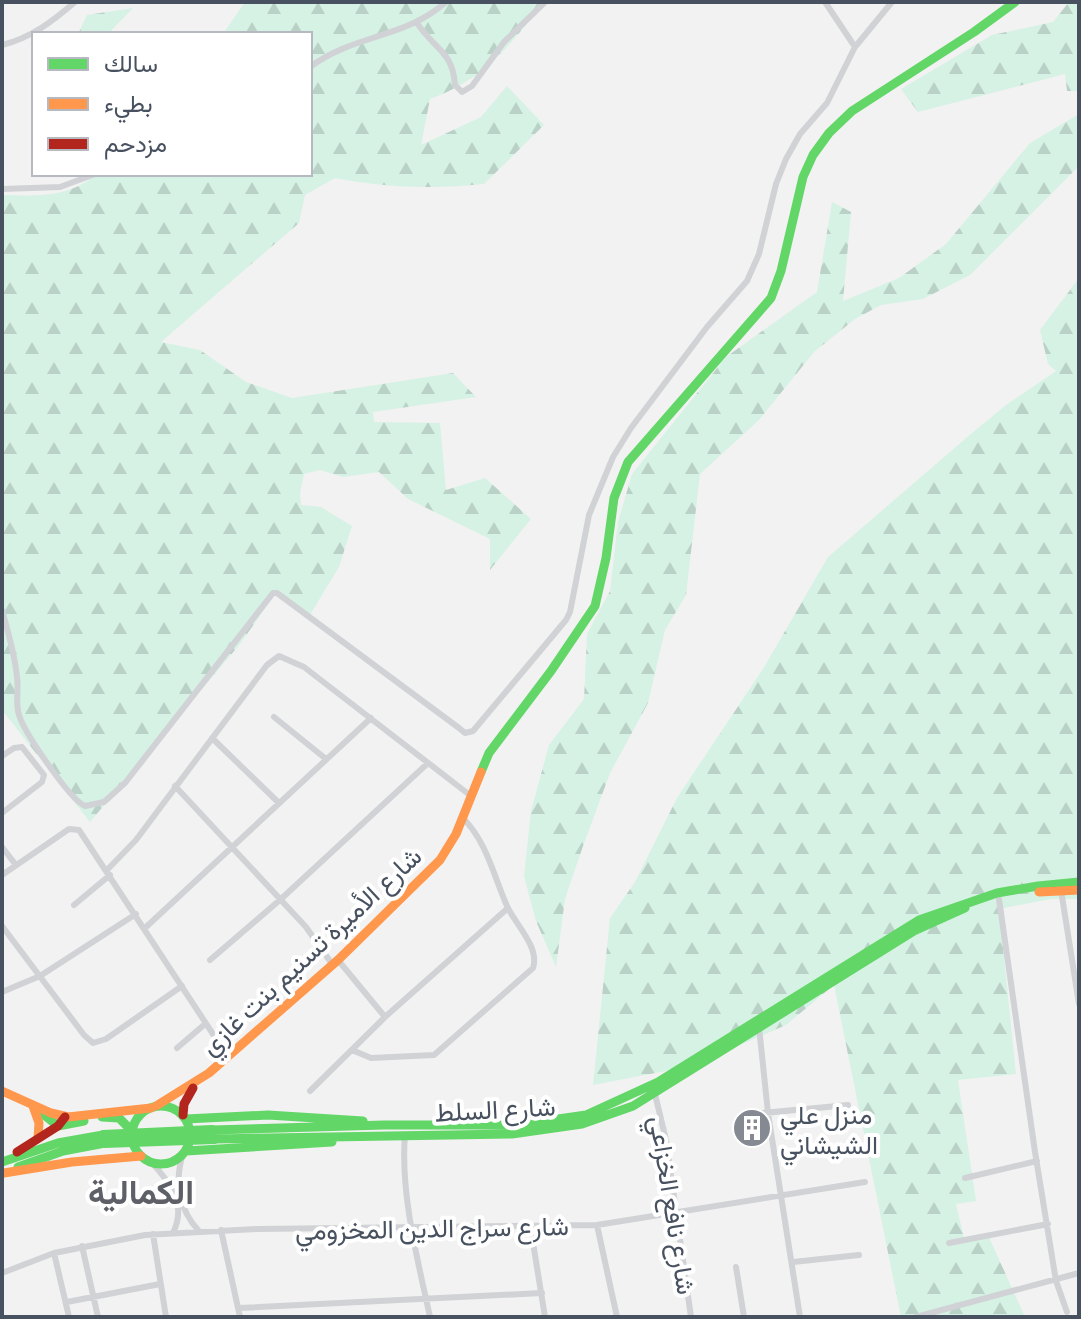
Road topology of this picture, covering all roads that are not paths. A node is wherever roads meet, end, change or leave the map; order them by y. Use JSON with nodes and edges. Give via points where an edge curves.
{"nodes":[{"id":1,"x":75,"y":2,"type":"edge"},
{"id":2,"x":446,"y":2,"type":"edge"},
{"id":3,"x":545,"y":2,"type":"edge"},
{"id":4,"x":825,"y":2,"type":"edge"},
{"id":5,"x":892,"y":2,"type":"edge"},
{"id":6,"x":1015,"y":2,"type":"edge"},
{"id":7,"x":417,"y":23,"type":"junction"},
{"id":8,"x":36,"y":32,"type":"edge"},
{"id":9,"x":32,"y":35,"type":"edge"},
{"id":10,"x":2,"y":45,"type":"edge"},
{"id":11,"x":855,"y":47,"type":"junction"},
{"id":12,"x":312,"y":66,"type":"edge"},
{"id":13,"x":90,"y":176,"type":"edge"},
{"id":14,"x":2,"y":189,"type":"edge"},
{"id":15,"x":2,"y":610,"type":"edge"},
{"id":16,"x":274,"y":717,"type":"dead end"},
{"id":17,"x":371,"y":718,"type":"junction"},
{"id":18,"x":212,"y":738,"type":"junction"},
{"id":19,"x":2,"y":756,"type":"edge"},
{"id":20,"x":326,"y":759,"type":"junction"},
{"id":21,"x":428,"y":763,"type":"junction"},
{"id":22,"x":175,"y":786,"type":"junction"},
{"id":23,"x":471,"y":796,"type":"junction"},
{"id":24,"x":279,"y":803,"type":"junction"},
{"id":25,"x":2,"y":813,"type":"edge"},
{"id":26,"x":462,"y":817,"type":"junction"},
{"id":27,"x":233,"y":845,"type":"junction"},
{"id":28,"x":2,"y":847,"type":"edge"},
{"id":29,"x":16,"y":865,"type":"junction"},
{"id":30,"x":109,"y":872,"type":"junction"},
{"id":31,"x":2,"y":875,"type":"edge"},
{"id":32,"x":1079,"y":882,"type":"edge"},
{"id":33,"x":1061,"y":890,"type":"junction"},
{"id":34,"x":1079,"y":890,"type":"edge"},
{"id":35,"x":281,"y":899,"type":"junction"},
{"id":36,"x":999,"y":899,"type":"junction"},
{"id":37,"x":74,"y":905,"type":"dead end"},
{"id":38,"x":508,"y":908,"type":"junction"},
{"id":39,"x":136,"y":914,"type":"junction"},
{"id":40,"x":2,"y":926,"type":"edge"},
{"id":41,"x":145,"y":928,"type":"junction"},
{"id":42,"x":210,"y":960,"type":"dead end"},
{"id":43,"x":335,"y":962,"type":"junction"},
{"id":44,"x":40,"y":976,"type":"junction"},
{"id":45,"x":182,"y":986,"type":"junction"},
{"id":46,"x":1078,"y":990,"type":"edge"},
{"id":47,"x":2,"y":992,"type":"edge"},
{"id":48,"x":1079,"y":1004,"type":"edge"},
{"id":49,"x":385,"y":1017,"type":"junction"},
{"id":50,"x":205,"y":1024,"type":"junction"},
{"id":51,"x":759,"y":1027,"type":"junction"},
{"id":52,"x":177,"y":1048,"type":"dead end"},
{"id":53,"x":352,"y":1050,"type":"junction"},
{"id":54,"x":228,"y":1057,"type":"junction"},
{"id":55,"x":197,"y":1081,"type":"junction"},
{"id":56,"x":2,"y":1091,"type":"edge"},
{"id":57,"x":310,"y":1091,"type":"dead end"},
{"id":58,"x":655,"y":1094,"type":"junction"},
{"id":59,"x":32,"y":1104,"type":"junction"},
{"id":60,"x":848,"y":1105,"type":"dead end"},
{"id":61,"x":153,"y":1107,"type":"junction"},
{"id":62,"x":768,"y":1113,"type":"junction"},
{"id":63,"x":742,"y":1115,"type":"dead end"},
{"id":64,"x":185,"y":1117,"type":"junction"},
{"id":65,"x":62,"y":1121,"type":"junction"},
{"id":66,"x":384,"y":1125,"type":"junction"},
{"id":67,"x":132,"y":1131,"type":"junction"},
{"id":68,"x":213,"y":1134,"type":"junction"},
{"id":69,"x":405,"y":1134,"type":"junction"},
{"id":70,"x":375,"y":1135,"type":"junction"},
{"id":71,"x":38,"y":1138,"type":"junction"},
{"id":72,"x":184,"y":1153,"type":"junction"},
{"id":73,"x":146,"y":1159,"type":"junction"},
{"id":74,"x":1037,"y":1161,"type":"junction"},
{"id":75,"x":2,"y":1168,"type":"edge"},
{"id":76,"x":965,"y":1178,"type":"dead end"},
{"id":77,"x":865,"y":1182,"type":"dead end"},
{"id":78,"x":781,"y":1195,"type":"junction"},
{"id":79,"x":180,"y":1200,"type":"junction"},
{"id":80,"x":678,"y":1212,"type":"junction"},
{"id":81,"x":530,"y":1224,"type":"junction"},
{"id":82,"x":1048,"y":1224,"type":"junction"},
{"id":83,"x":597,"y":1225,"type":"junction"},
{"id":84,"x":413,"y":1227,"type":"junction"},
{"id":85,"x":221,"y":1230,"type":"junction"},
{"id":86,"x":199,"y":1231,"type":"junction"},
{"id":87,"x":173,"y":1233,"type":"junction"},
{"id":88,"x":153,"y":1234,"type":"junction"},
{"id":89,"x":949,"y":1243,"type":"dead end"},
{"id":90,"x":82,"y":1246,"type":"junction"},
{"id":91,"x":54,"y":1253,"type":"junction"},
{"id":92,"x":859,"y":1255,"type":"dead end"},
{"id":93,"x":793,"y":1262,"type":"junction"},
{"id":94,"x":736,"y":1267,"type":"dead end"},
{"id":95,"x":2,"y":1273,"type":"edge"},
{"id":96,"x":1079,"y":1273,"type":"edge"},
{"id":97,"x":1056,"y":1281,"type":"junction"},
{"id":98,"x":160,"y":1284,"type":"junction"},
{"id":99,"x":542,"y":1293,"type":"junction"},
{"id":100,"x":95,"y":1296,"type":"junction"},
{"id":101,"x":426,"y":1299,"type":"junction"},
{"id":102,"x":67,"y":1302,"type":"junction"},
{"id":103,"x":239,"y":1308,"type":"junction"},
{"id":104,"x":1067,"y":1312,"type":"dead end"},
{"id":105,"x":69,"y":1317,"type":"edge"},
{"id":106,"x":98,"y":1317,"type":"edge"},
{"id":107,"x":166,"y":1317,"type":"edge"},
{"id":108,"x":240,"y":1317,"type":"edge"},
{"id":109,"x":430,"y":1317,"type":"edge"},
{"id":110,"x":545,"y":1317,"type":"edge"},
{"id":111,"x":617,"y":1317,"type":"edge"},
{"id":112,"x":691,"y":1317,"type":"edge"},
{"id":113,"x":744,"y":1317,"type":"edge"},
{"id":114,"x":800,"y":1317,"type":"edge"},
{"id":115,"x":916,"y":1317,"type":"edge"}],
"edges":[{"from":1,"to":8,"type":"street"},
{"from":2,"to":7,"type":"street"},
{"from":3,"to":7,"type":"street","via":[[462,92],[453,66]]},
{"from":4,"to":11,"type":"street"},
{"from":5,"to":11,"type":"street"},
{"from":6,"to":23,"type":"main road","name":"شارع الأميرة تسنيم بنت غازي","via":[[852,111],[818,144],[799,183],[771,298],[628,462],[614,498],[595,606],[495,743]]},
{"from":7,"to":12,"type":"street","via":[[339,48]]},
{"from":9,"to":10,"type":"street"},
{"from":11,"to":15,"type":"street","via":[[827,103],[786,159],[747,281],[613,457],[589,515],[566,620],[473,731],[465,733],[273,593],[125,783],[104,802],[80,804],[20,719],[17,674]]},
{"from":13,"to":14,"type":"street","via":[[60,187]]},
{"from":16,"to":20,"type":"street"},
{"from":17,"to":18,"type":"street","via":[[304,667],[279,656]]},
{"from":17,"to":20,"type":"street"},
{"from":17,"to":21,"type":"street"},
{"from":18,"to":22,"type":"street"},
{"from":18,"to":24,"type":"street"},
{"from":19,"to":25,"type":"street","via":[[22,747],[44,775]]},
{"from":20,"to":24,"type":"street"},
{"from":21,"to":23,"type":"street"},
{"from":21,"to":35,"type":"street"},
{"from":22,"to":27,"type":"street"},
{"from":22,"to":30,"type":"street"},
{"from":23,"to":26,"type":"main road","name":"شارع الأميرة تسنيم بنت غازي"},
{"from":24,"to":27,"type":"street"},
{"from":26,"to":38,"type":"street","via":[[485,849]]},
{"from":26,"to":43,"type":"main road","name":"شارع الأميرة تسنيم بنت غازي","via":[[447,851],[430,872]]},
{"from":27,"to":35,"type":"street"},
{"from":27,"to":41,"type":"street"},
{"from":28,"to":29,"type":"street"},
{"from":29,"to":30,"type":"street","via":[[74,827]]},
{"from":29,"to":31,"type":"street"},
{"from":30,"to":37,"type":"street"},
{"from":30,"to":39,"type":"street"},
{"from":32,"to":66,"type":"main road","name":"شارع السلط","via":[[1000,892],[919,920],[658,1082],[586,1115],[526,1125]]},
{"from":33,"to":34,"type":"main road","name":"شارع السلط"},
{"from":33,"to":36,"type":"main road","name":"شارع السلط"},
{"from":33,"to":46,"type":"street"},
{"from":35,"to":42,"type":"street"},
{"from":35,"to":43,"type":"street"},
{"from":36,"to":51,"type":"main road","name":"شارع السلط","via":[[914,931]]},
{"from":36,"to":74,"type":"street"},
{"from":38,"to":49,"type":"street"},
{"from":38,"to":53,"type":"street","via":[[533,953],[535,963],[528,974],[431,1056],[371,1058]]},
{"from":39,"to":41,"type":"street"},
{"from":39,"to":44,"type":"street"},
{"from":40,"to":44,"type":"street"},
{"from":41,"to":45,"type":"street"},
{"from":43,"to":49,"type":"street"},
{"from":43,"to":54,"type":"main road","name":"شارع الأميرة تسنيم بنت غازي"},
{"from":44,"to":45,"type":"street","via":[[93,1043]]},
{"from":44,"to":47,"type":"street"},
{"from":45,"to":50,"type":"street"},
{"from":46,"to":48,"type":"street"},
{"from":49,"to":53,"type":"street"},
{"from":50,"to":52,"type":"street"},
{"from":50,"to":54,"type":"street"},
{"from":51,"to":58,"type":"main road","name":"شارع السلط"},
{"from":51,"to":62,"type":"street"},
{"from":53,"to":57,"type":"street"},
{"from":54,"to":55,"type":"main road","name":"شارع الأميرة تسنيم بنت غازي"},
{"from":55,"to":61,"type":"main road","name":"شارع الأميرة تسنيم بنت غازي"},
{"from":55,"to":64,"type":"main road","name":"شارع الأميرة تسنيم بنت غازي","via":[[187,1098]]},
{"from":56,"to":59,"type":"main road"},
{"from":58,"to":69,"type":"main road","name":"شارع السلط","via":[[595,1121],[545,1131]]},
{"from":58,"to":80,"type":"street","name":"شارع نافع الخزاعي"},
{"from":59,"to":65,"type":"main road"},
{"from":59,"to":71,"type":"main road"},
{"from":60,"to":62,"type":"street"},
{"from":61,"to":64,"type":"main road","via":[[173,1108]]},
{"from":61,"to":65,"type":"main road"},
{"from":61,"to":67,"type":"main road","via":[[138,1117]]},
{"from":62,"to":63,"type":"street"},
{"from":62,"to":78,"type":"street"},
{"from":64,"to":66,"type":"main road","via":[[302,1116]]},
{"from":64,"to":72,"type":"main road","via":[[191,1135]]},
{"from":65,"to":67,"type":"main road","via":[[115,1116]]},
{"from":65,"to":71,"type":"main road"},
{"from":66,"to":68,"type":"main road","name":"شارع السلط"},
{"from":67,"to":73,"type":"main road","via":[[132,1140]]},
{"from":68,"to":70,"type":"main road","name":"شارع السلط"},
{"from":68,"to":75,"type":"main road","name":"شارع السلط","bridge":true,"via":[[104,1139]]},
{"from":69,"to":70,"type":"main road","name":"شارع السلط"},
{"from":69,"to":84,"type":"street"},
{"from":70,"to":72,"type":"main road"},
{"from":71,"to":75,"type":"main road"},
{"from":72,"to":73,"type":"main road","via":[[165,1164]]},
{"from":72,"to":79,"type":"street","via":[[177,1178]]},
{"from":73,"to":75,"type":"main road"},
{"from":73,"to":79,"type":"street"},
{"from":74,"to":76,"type":"street"},
{"from":74,"to":82,"type":"street"},
{"from":77,"to":78,"type":"street","name":"شارع سراج الدين المخزومي"},
{"from":78,"to":80,"type":"street","name":"شارع سراج الدين المخزومي"},
{"from":78,"to":93,"type":"street"},
{"from":79,"to":86,"type":"street"},
{"from":79,"to":87,"type":"street"},
{"from":80,"to":83,"type":"street","name":"شارع سراج الدين المخزومي"},
{"from":80,"to":112,"type":"street","name":"شارع نافع الخزاعي"},
{"from":81,"to":83,"type":"street","name":"شارع سراج الدين المخزومي"},
{"from":81,"to":84,"type":"street","name":"شارع سراج الدين المخزومي"},
{"from":81,"to":99,"type":"street"},
{"from":82,"to":89,"type":"street"},
{"from":82,"to":97,"type":"street"},
{"from":83,"to":111,"type":"street"},
{"from":84,"to":85,"type":"street","name":"شارع سراج الدين المخزومي"},
{"from":84,"to":101,"type":"street"},
{"from":85,"to":86,"type":"street","name":"شارع سراج الدين المخزومي"},
{"from":85,"to":103,"type":"street"},
{"from":86,"to":87,"type":"street","name":"شارع سراج الدين المخزومي"},
{"from":87,"to":88,"type":"street","name":"شارع سراج الدين المخزومي"},
{"from":88,"to":90,"type":"street","name":"شارع سراج الدين المخزومي"},
{"from":88,"to":98,"type":"street"},
{"from":90,"to":91,"type":"street","name":"شارع سراج الدين المخزومي"},
{"from":90,"to":100,"type":"street"},
{"from":91,"to":95,"type":"street","name":"شارع سراج الدين المخزومي"},
{"from":91,"to":102,"type":"street"},
{"from":92,"to":93,"type":"street"},
{"from":93,"to":114,"type":"street"},
{"from":94,"to":113,"type":"street"},
{"from":96,"to":97,"type":"street"},
{"from":97,"to":104,"type":"street"},
{"from":97,"to":115,"type":"street"},
{"from":98,"to":100,"type":"street"},
{"from":98,"to":107,"type":"street"},
{"from":99,"to":101,"type":"street"},
{"from":99,"to":110,"type":"street"},
{"from":100,"to":102,"type":"street"},
{"from":100,"to":106,"type":"street"},
{"from":101,"to":103,"type":"street"},
{"from":101,"to":109,"type":"street"},
{"from":102,"to":105,"type":"street"},
{"from":103,"to":108,"type":"street"}]}
